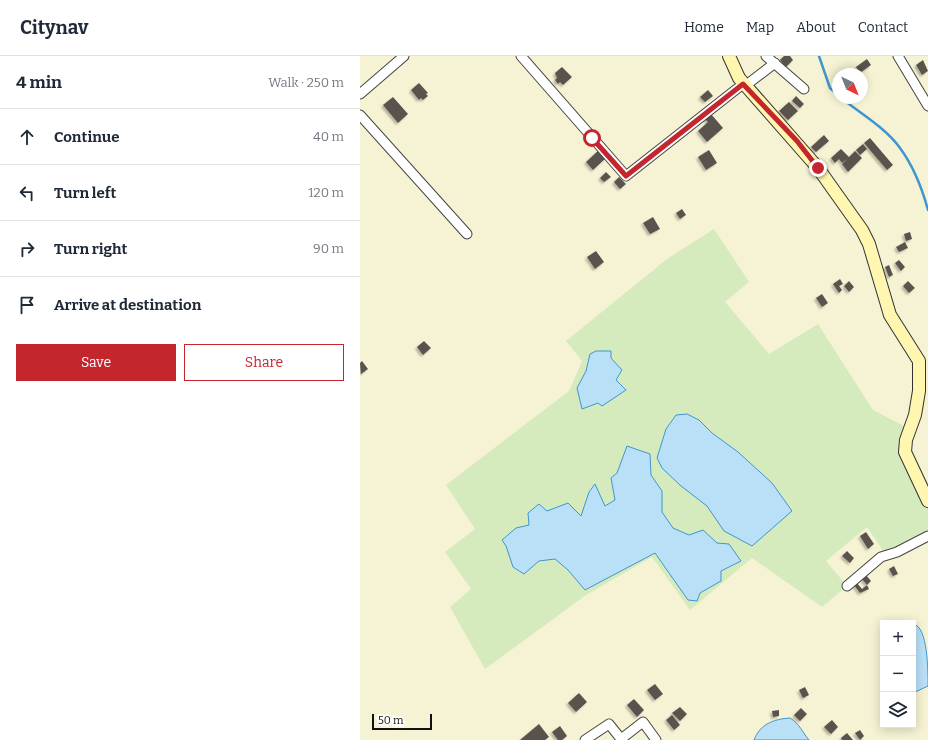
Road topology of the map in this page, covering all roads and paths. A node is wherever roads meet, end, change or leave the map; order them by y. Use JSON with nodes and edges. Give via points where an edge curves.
{"nodes":[{"id":1,"x":404,"y":56,"type":"edge"},
{"id":2,"x":521,"y":56,"type":"edge"},
{"id":3,"x":729,"y":56,"type":"edge"},
{"id":4,"x":766,"y":56,"type":"edge"},
{"id":5,"x":898,"y":56,"type":"edge"},
{"id":6,"x":775,"y":64,"type":"junction"},
{"id":7,"x":744,"y":85,"type":"junction"},
{"id":8,"x":804,"y":89,"type":"dead end"},
{"id":9,"x":360,"y":94,"type":"edge"},
{"id":10,"x":928,"y":106,"type":"edge"},
{"id":11,"x":360,"y":115,"type":"edge"},
{"id":12,"x":467,"y":234,"type":"dead end"},
{"id":13,"x":928,"y":501,"type":"edge"},
{"id":14,"x":928,"y":536,"type":"edge"},
{"id":15,"x":847,"y":586,"type":"dead end"},
{"id":16,"x":585,"y":740,"type":"edge"},
{"id":17,"x":656,"y":740,"type":"edge"}],
"edges":[{"from":1,"to":9,"type":"street"},
{"from":2,"to":7,"type":"street","via":[[626,176]]},
{"from":3,"to":7,"type":"street"},
{"from":4,"to":6,"type":"street"},
{"from":5,"to":10,"type":"street"},
{"from":6,"to":7,"type":"street"},
{"from":6,"to":8,"type":"street"},
{"from":7,"to":13,"type":"street","via":[[797,141],[862,230],[869,244],[890,315],[919,361],[919,391],[905,452]]},
{"from":11,"to":12,"type":"street"},
{"from":14,"to":15,"type":"street","via":[[897,552],[880,557]]},
{"from":16,"to":17,"type":"street","via":[[609,724],[621,739],[643,722]]}]}
